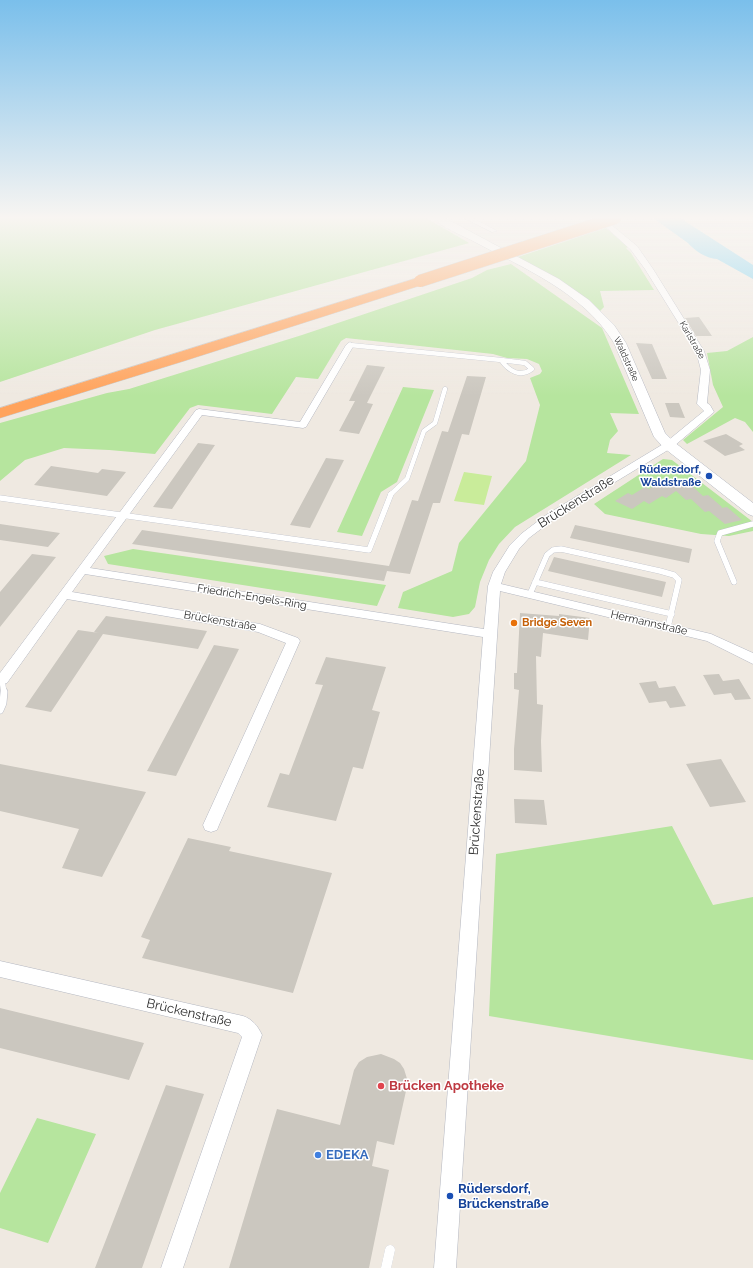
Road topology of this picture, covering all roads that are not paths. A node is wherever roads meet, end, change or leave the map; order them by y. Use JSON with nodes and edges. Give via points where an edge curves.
{"nodes":[{"id":1,"x":548,"y":277,"type":"edge"},
{"id":2,"x":653,"y":277,"type":"edge"},
{"id":3,"x":414,"y":278,"type":"joint"},
{"id":4,"x":350,"y":345,"type":"joint"},
{"id":5,"x":501,"y":360,"type":"junction"},
{"id":6,"x":445,"y":389,"type":"dead end"},
{"id":7,"x":0,"y":400,"type":"edge"},
{"id":8,"x":0,"y":413,"type":"edge"},
{"id":9,"x":669,"y":445,"type":"junction"},
{"id":10,"x":0,"y":498,"type":"edge"},
{"id":11,"x":753,"y":511,"type":"edge"},
{"id":12,"x":121,"y":515,"type":"junction"},
{"id":13,"x":753,"y":524,"type":"edge"},
{"id":14,"x":82,"y":570,"type":"junction"},
{"id":15,"x":535,"y":582,"type":"junction"},
{"id":16,"x":734,"y":582,"type":"dead end"},
{"id":17,"x":494,"y":586,"type":"junction"},
{"id":18,"x":530,"y":594,"type":"junction"},
{"id":19,"x":65,"y":595,"type":"junction"},
{"id":20,"x":672,"y":614,"type":"junction"},
{"id":21,"x":668,"y":627,"type":"junction"},
{"id":22,"x":490,"y":634,"type":"junction"},
{"id":23,"x":753,"y":659,"type":"edge"},
{"id":24,"x":1,"y":680,"type":"edge"},
{"id":25,"x":0,"y":710,"type":"edge"},
{"id":26,"x":211,"y":825,"type":"dead end"},
{"id":27,"x":0,"y":969,"type":"edge"},
{"id":28,"x":390,"y":1250,"type":"dead end"},
{"id":29,"x":172,"y":1268,"type":"edge"},
{"id":30,"x":386,"y":1268,"type":"edge"},
{"id":31,"x":445,"y":1268,"type":"edge"}],
"edges":[{"from":1,"to":9,"type":"street","name":"Waldstraße","via":[[570,291],[610,327],[620,343],[654,424]]},
{"from":2,"to":9,"type":"street","name":"Karlstraße","via":[[706,363],[702,404],[709,412]]},
{"from":3,"to":7,"type":"highway"},
{"from":3,"to":8,"type":"highway","via":[[180,358]]},
{"from":4,"to":5,"type":"lane"},
{"from":4,"to":12,"type":"street","via":[[304,425],[199,412]]},
{"from":5,"to":5,"type":"lane","via":[[507,369],[513,372],[525,373],[532,369],[525,364]]},
{"from":6,"to":12,"type":"lane","via":[[435,423],[424,432],[407,479],[390,495],[369,550]]},
{"from":9,"to":11,"type":"street","name":"Waldstraße"},
{"from":9,"to":17,"type":"street","name":"Brückenstraße","via":[[550,517],[525,536],[506,559]]},
{"from":10,"to":12,"type":"lane"},
{"from":12,"to":14,"type":"street"},
{"from":13,"to":16,"type":"lane","via":[[720,534],[717,540]]},
{"from":14,"to":19,"type":"street"},
{"from":14,"to":22,"type":"street","name":"Friedrich-Engels-Ring"},
{"from":15,"to":18,"type":"lane"},
{"from":15,"to":20,"type":"lane"},
{"from":15,"to":20,"type":"lane","via":[[547,554],[561,549],[660,571],[674,575],[679,580]]},
{"from":17,"to":18,"type":"street","name":"Hermannstraße"},
{"from":17,"to":22,"type":"street","name":"Brückenstraße"},
{"from":18,"to":21,"type":"street","name":"Hermannstraße"},
{"from":19,"to":24,"type":"street"},
{"from":19,"to":26,"type":"street","name":"Brückenstraße","via":[[260,628],[293,641]]},
{"from":20,"to":21,"type":"lane"},
{"from":21,"to":23,"type":"street","name":"Hermannstraße","via":[[710,638]]},
{"from":22,"to":31,"type":"street","name":"Brückenstraße"},
{"from":24,"to":25,"type":"lane","via":[[4,692]]},
{"from":27,"to":29,"type":"street","name":"Brückenstraße","via":[[243,1025],[252,1035]]},
{"from":28,"to":30,"type":"lane"}]}
